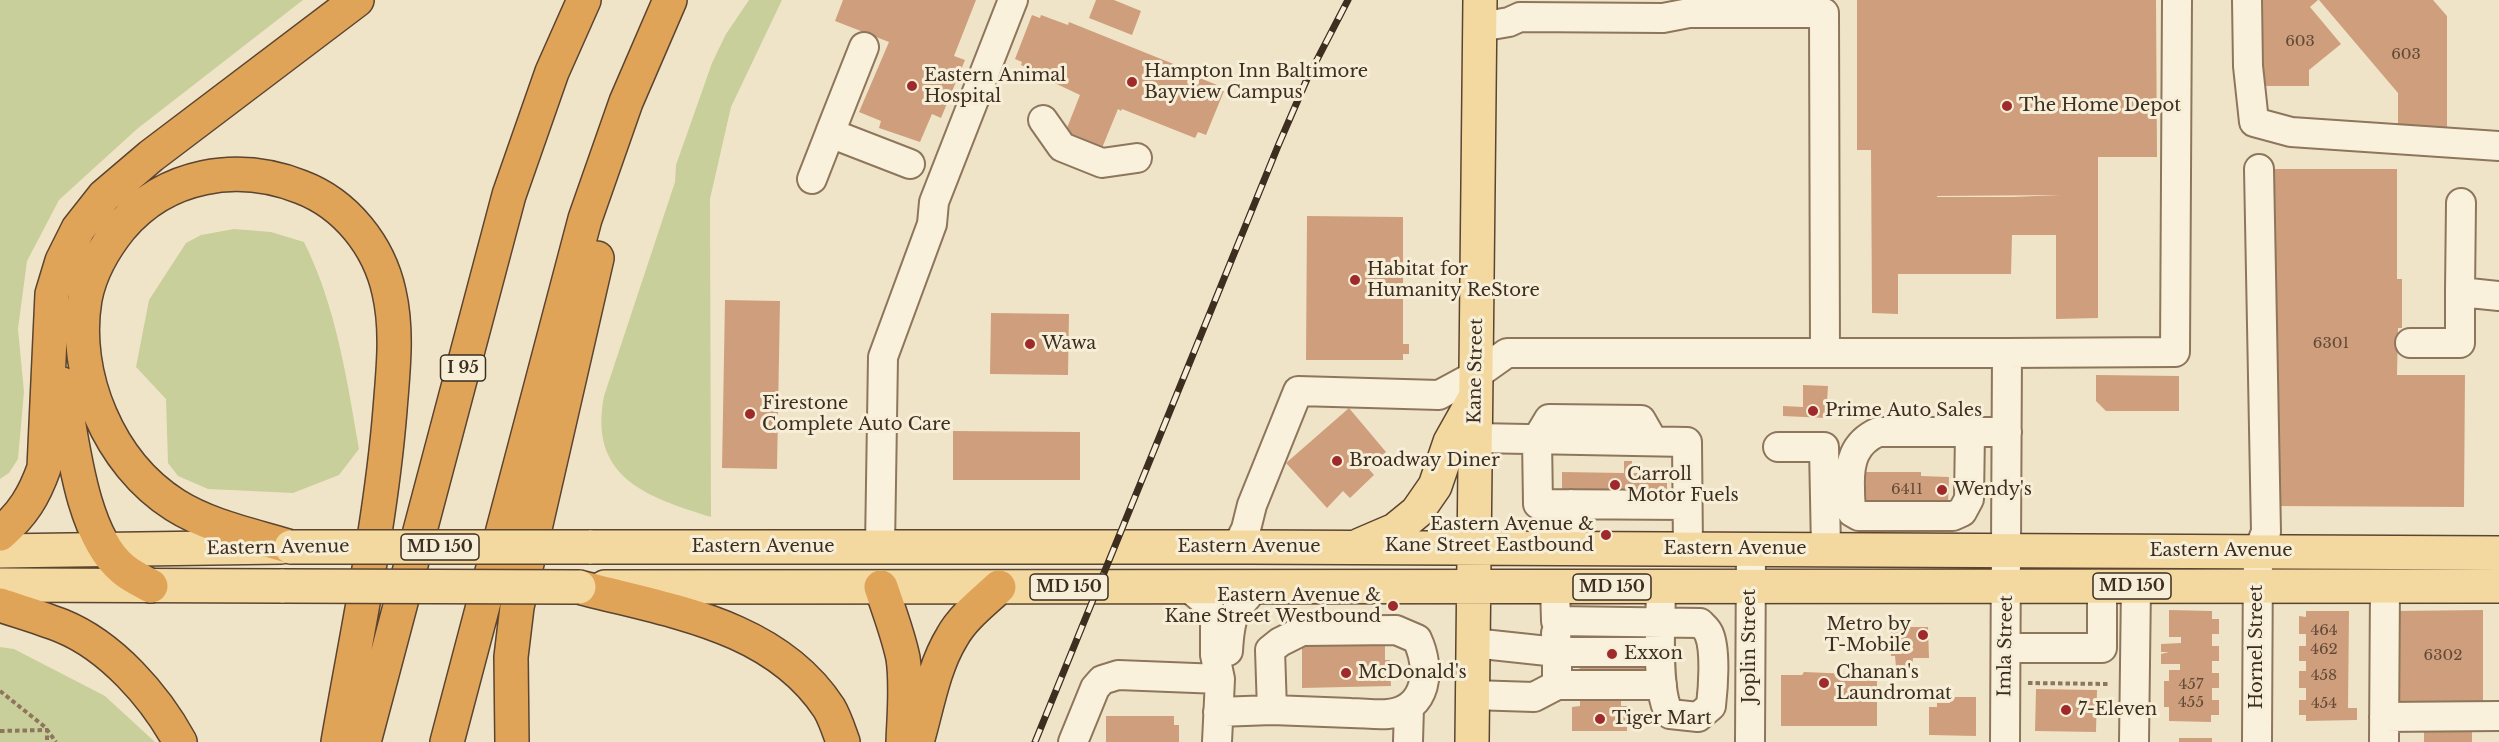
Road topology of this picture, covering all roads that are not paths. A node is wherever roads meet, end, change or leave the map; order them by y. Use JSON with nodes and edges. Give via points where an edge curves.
{"nodes":[{"id":1,"x":357,"y":0,"type":"edge"},
{"id":2,"x":584,"y":0,"type":"edge"},
{"id":3,"x":1013,"y":0,"type":"edge"},
{"id":4,"x":2177,"y":0,"type":"edge"},
{"id":5,"x":2247,"y":0,"type":"edge"},
{"id":6,"x":668,"y":5,"type":"edge"},
{"id":7,"x":1678,"y":6,"type":"edge"},
{"id":8,"x":1823,"y":6,"type":"edge"},
{"id":9,"x":1480,"y":13,"type":"edge"},
{"id":10,"x":864,"y":47,"type":"dead end"},
{"id":11,"x":1043,"y":120,"type":"dead end"},
{"id":12,"x":830,"y":133,"type":"junction"},
{"id":13,"x":2499,"y":146,"type":"edge"},
{"id":14,"x":1137,"y":158,"type":"dead end"},
{"id":15,"x":910,"y":164,"type":"dead end"},
{"id":16,"x":2259,"y":169,"type":"dead end"},
{"id":17,"x":812,"y":179,"type":"dead end"},
{"id":18,"x":2461,"y":203,"type":"dead end"},
{"id":19,"x":2460,"y":292,"type":"junction"},
{"id":20,"x":2499,"y":296,"type":"edge"},
{"id":21,"x":51,"y":329,"type":"junction"},
{"id":22,"x":2410,"y":343,"type":"dead end"},
{"id":23,"x":1826,"y":353,"type":"junction"},
{"id":24,"x":2007,"y":353,"type":"junction"},
{"id":25,"x":1476,"y":386,"type":"junction"},
{"id":26,"x":1970,"y":432,"type":"junction"},
{"id":27,"x":2007,"y":432,"type":"junction"},
{"id":28,"x":1475,"y":438,"type":"junction"},
{"id":29,"x":1537,"y":439,"type":"junction"},
{"id":30,"x":1778,"y":447,"type":"dead end"},
{"id":31,"x":1571,"y":504,"type":"junction"},
{"id":32,"x":1687,"y":505,"type":"junction"},
{"id":33,"x":0,"y":534,"type":"edge"},
{"id":34,"x":880,"y":546,"type":"junction"},
{"id":35,"x":291,"y":547,"type":"junction"},
{"id":36,"x":1238,"y":547,"type":"junction"},
{"id":37,"x":1354,"y":547,"type":"junction"},
{"id":38,"x":1474,"y":548,"type":"junction"},
{"id":39,"x":1571,"y":548,"type":"junction"},
{"id":40,"x":1688,"y":549,"type":"junction"},
{"id":41,"x":1751,"y":549,"type":"junction"},
{"id":42,"x":1826,"y":549,"type":"junction"},
{"id":43,"x":2008,"y":549,"type":"junction"},
{"id":44,"x":0,"y":551,"type":"edge"},
{"id":45,"x":107,"y":551,"type":"junction"},
{"id":46,"x":2258,"y":552,"type":"junction"},
{"id":47,"x":2499,"y":553,"type":"edge"},
{"id":48,"x":0,"y":585,"type":"edge"},
{"id":49,"x":151,"y":586,"type":"junction"},
{"id":50,"x":1473,"y":586,"type":"junction"},
{"id":51,"x":1660,"y":586,"type":"junction"},
{"id":52,"x":1750,"y":586,"type":"junction"},
{"id":53,"x":2007,"y":586,"type":"junction"},
{"id":54,"x":2102,"y":586,"type":"junction"},
{"id":55,"x":2136,"y":586,"type":"junction"},
{"id":56,"x":2257,"y":586,"type":"junction"},
{"id":57,"x":2385,"y":586,"type":"junction"},
{"id":58,"x":2499,"y":586,"type":"edge"},
{"id":59,"x":579,"y":587,"type":"junction"},
{"id":60,"x":881,"y":587,"type":"junction"},
{"id":61,"x":999,"y":587,"type":"junction"},
{"id":62,"x":1188,"y":587,"type":"junction"},
{"id":63,"x":1256,"y":587,"type":"junction"},
{"id":64,"x":1555,"y":587,"type":"junction"},
{"id":65,"x":0,"y":605,"type":"edge"},
{"id":66,"x":1556,"y":621,"type":"junction"},
{"id":67,"x":1661,"y":622,"type":"junction"},
{"id":68,"x":1473,"y":643,"type":"junction"},
{"id":69,"x":2006,"y":648,"type":"junction"},
{"id":70,"x":1557,"y":652,"type":"junction"},
{"id":71,"x":1661,"y":652,"type":"junction"},
{"id":72,"x":1220,"y":679,"type":"junction"},
{"id":73,"x":1557,"y":686,"type":"junction"},
{"id":74,"x":1662,"y":689,"type":"junction"},
{"id":75,"x":1472,"y":695,"type":"junction"},
{"id":76,"x":1409,"y":707,"type":"junction"},
{"id":77,"x":1272,"y":710,"type":"junction"},
{"id":78,"x":1218,"y":712,"type":"junction"},
{"id":79,"x":2499,"y":716,"type":"edge"},
{"id":80,"x":2384,"y":730,"type":"edge"},
{"id":81,"x":180,"y":742,"type":"edge"},
{"id":82,"x":339,"y":742,"type":"edge"},
{"id":83,"x":364,"y":742,"type":"edge"},
{"id":84,"x":447,"y":742,"type":"edge"},
{"id":85,"x":512,"y":742,"type":"edge"},
{"id":86,"x":843,"y":742,"type":"edge"},
{"id":87,"x":903,"y":742,"type":"edge"},
{"id":88,"x":918,"y":742,"type":"edge"},
{"id":89,"x":1073,"y":742,"type":"edge"},
{"id":90,"x":1217,"y":742,"type":"edge"},
{"id":91,"x":1408,"y":742,"type":"edge"},
{"id":92,"x":1472,"y":742,"type":"edge"},
{"id":93,"x":1750,"y":742,"type":"edge"},
{"id":94,"x":2005,"y":742,"type":"edge"},
{"id":95,"x":2134,"y":742,"type":"edge"},
{"id":96,"x":2257,"y":742,"type":"edge"}],
"edges":[{"from":1,"to":21,"type":"highway","via":[[104,196],[78,229],[62,261],[52,294]]},
{"from":2,"to":83,"type":"highway","number":"I 95","via":[[552,72],[509,195]]},
{"from":3,"to":34,"type":"street","via":[[934,202],[932,224],[883,357]]},
{"from":4,"to":24,"type":"street","via":[[2175,351]]},
{"from":5,"to":13,"type":"street","via":[[2254,122],[2291,132]]},
{"from":6,"to":84,"type":"highway","via":[[626,102],[585,219]]},
{"from":6,"to":85,"type":"highway","via":[[605,225],[517,607],[511,657]]},
{"from":7,"to":8,"type":"street"},
{"from":7,"to":9,"type":"street","via":[[1663,18],[1520,17],[1509,22]]},
{"from":8,"to":23,"type":"street"},
{"from":9,"to":25,"type":"main road","name":"Kane Street"},
{"from":10,"to":12,"type":"street"},
{"from":11,"to":14,"type":"street","via":[[1062,147],[1102,163]]},
{"from":12,"to":15,"type":"street"},
{"from":12,"to":17,"type":"street"},
{"from":16,"to":46,"type":"street","name":"Hornel Street","via":[[2266,532]]},
{"from":18,"to":19,"type":"street"},
{"from":19,"to":20,"type":"street"},
{"from":19,"to":22,"type":"street","via":[[2460,343]]},
{"from":21,"to":33,"type":"highway","via":[[44,468],[34,495]]},
{"from":21,"to":45,"type":"highway","via":[[83,492],[92,525]]},
{"from":23,"to":24,"type":"street"},
{"from":23,"to":25,"type":"street","via":[[1507,353]]},
{"from":24,"to":27,"type":"street","name":"Imla Street"},
{"from":25,"to":28,"type":"main road","name":"Kane Street"},
{"from":25,"to":36,"type":"street","via":[[1439,395],[1298,391]]},
{"from":25,"to":37,"type":"main road","via":[[1435,486],[1417,512],[1395,530]]},
{"from":26,"to":26,"type":"street","via":[[1878,432],[1869,436],[1857,447],[1851,461],[1852,512],[1859,516],[1953,516],[1962,512],[1969,499]]},
{"from":26,"to":27,"type":"street"},
{"from":27,"to":43,"type":"street","name":"Imla Street"},
{"from":28,"to":29,"type":"street"},
{"from":28,"to":38,"type":"main road","name":"Kane Street"},
{"from":29,"to":31,"type":"street","via":[[1538,504]]},
{"from":29,"to":32,"type":"street","via":[[1687,441]]},
{"from":30,"to":42,"type":"street","via":[[1824,447]]},
{"from":31,"to":32,"type":"street"},
{"from":31,"to":39,"type":"street"},
{"from":32,"to":40,"type":"street"},
{"from":34,"to":35,"type":"main road","name":"Eastern Avenue","number":"MD 150","bridge":true},
{"from":34,"to":36,"type":"main road","name":"Eastern Avenue","number":"MD 150"},
{"from":34,"to":60,"type":"main road"},
{"from":35,"to":45,"type":"main road","name":"Eastern Avenue","number":"MD 150"},
{"from":35,"to":82,"type":"highway","via":[[204,520],[173,504],[141,477],[116,443],[95,404],[85,367],[85,298],[108,243],[135,211],[168,189],[201,178],[239,173],[279,178],[311,190],[337,207],[362,232],[378,259],[389,290],[394,339],[387,444]]},
{"from":36,"to":37,"type":"main road","name":"Eastern Avenue","number":"MD 150"},
{"from":37,"to":38,"type":"main road","name":"Eastern Avenue","number":"MD 150"},
{"from":38,"to":39,"type":"main road","name":"Eastern Avenue","number":"MD 150"},
{"from":38,"to":50,"type":"main road","name":"Kane Street"},
{"from":39,"to":40,"type":"main road","name":"Eastern Avenue","number":"MD 150"},
{"from":40,"to":41,"type":"main road","name":"Eastern Avenue","number":"MD 150"},
{"from":41,"to":42,"type":"main road","name":"Eastern Avenue","number":"MD 150"},
{"from":41,"to":52,"type":"street","name":"Joplin Street"},
{"from":42,"to":43,"type":"main road","name":"Eastern Avenue","number":"MD 150"},
{"from":43,"to":46,"type":"main road","name":"Eastern Avenue","number":"MD 150"},
{"from":43,"to":53,"type":"street","name":"Imla Street"},
{"from":44,"to":45,"type":"main road","name":"Eastern Avenue","number":"MD 150"},
{"from":45,"to":49,"type":"highway","via":[[123,569]]},
{"from":46,"to":47,"type":"main road","name":"Eastern Avenue","number":"MD 150"},
{"from":46,"to":56,"type":"street","name":"Hornel Street"},
{"from":48,"to":49,"type":"main road","name":"Eastern Avenue","number":"MD 150"},
{"from":49,"to":59,"type":"main road","name":"Eastern Avenue","number":"MD 150","bridge":true},
{"from":50,"to":63,"type":"main road","name":"Eastern Avenue","number":"MD 150"},
{"from":50,"to":64,"type":"main road","name":"Eastern Avenue","number":"MD 150"},
{"from":50,"to":68,"type":"main road","name":"Kane Street"},
{"from":51,"to":52,"type":"main road","name":"Eastern Avenue","number":"MD 150"},
{"from":51,"to":64,"type":"main road","name":"Eastern Avenue","number":"MD 150"},
{"from":51,"to":67,"type":"street"},
{"from":52,"to":53,"type":"main road","name":"Eastern Avenue","number":"MD 150"},
{"from":52,"to":93,"type":"street","name":"Joplin Street"},
{"from":53,"to":54,"type":"main road","name":"Eastern Avenue","number":"MD 150"},
{"from":53,"to":69,"type":"street","name":"Imla Street"},
{"from":54,"to":55,"type":"main road","name":"Eastern Avenue","number":"MD 150"},
{"from":54,"to":69,"type":"street","via":[[2102,648]]},
{"from":55,"to":56,"type":"main road","name":"Eastern Avenue","number":"MD 150"},
{"from":55,"to":95,"type":"street"},
{"from":56,"to":57,"type":"main road","name":"Eastern Avenue","number":"MD 150"},
{"from":56,"to":96,"type":"street","name":"Hornel Street"},
{"from":57,"to":58,"type":"main road","name":"Eastern Avenue","number":"MD 150"},
{"from":57,"to":80,"type":"street"},
{"from":59,"to":60,"type":"main road","name":"Eastern Avenue","number":"MD 150"},
{"from":59,"to":86,"type":"highway","via":[[715,624],[755,640],[811,684],[830,710]]},
{"from":60,"to":61,"type":"main road","name":"Eastern Avenue","number":"MD 150"},
{"from":60,"to":87,"type":"highway","via":[[903,660]]},
{"from":61,"to":62,"type":"main road","name":"Eastern Avenue","number":"MD 150"},
{"from":61,"to":88,"type":"highway","via":[[969,614],[952,637],[938,669]]},
{"from":62,"to":63,"type":"main road","name":"Eastern Avenue","number":"MD 150"},
{"from":62,"to":72,"type":"street","via":[[1206,602],[1215,621]]},
{"from":63,"to":72,"type":"street","via":[[1240,603],[1230,622],[1228,655]]},
{"from":64,"to":66,"type":"street"},
{"from":65,"to":81,"type":"highway","via":[[64,627],[104,651],[137,681],[167,718]]},
{"from":66,"to":67,"type":"street"},
{"from":66,"to":70,"type":"street"},
{"from":67,"to":71,"type":"street"},
{"from":67,"to":74,"type":"street","via":[[1700,623],[1709,632],[1711,706],[1698,717],[1670,714]]},
{"from":68,"to":70,"type":"street"},
{"from":68,"to":75,"type":"main road","name":"Kane Street"},
{"from":69,"to":94,"type":"street","name":"Imla Street"},
{"from":70,"to":71,"type":"street"},
{"from":70,"to":73,"type":"street"},
{"from":71,"to":74,"type":"street"},
{"from":72,"to":78,"type":"street"},
{"from":72,"to":89,"type":"street","via":[[1118,675],[1102,680]]},
{"from":73,"to":74,"type":"street"},
{"from":73,"to":75,"type":"street","via":[[1534,697]]},
{"from":75,"to":92,"type":"main road","name":"Kane Street"},
{"from":76,"to":77,"type":"street","via":[[1389,714]]},
{"from":76,"to":77,"type":"street","via":[[1426,678],[1424,654],[1417,639],[1396,630],[1302,631],[1270,650]]},
{"from":76,"to":91,"type":"street"},
{"from":77,"to":78,"type":"street"},
{"from":78,"to":90,"type":"street"},
{"from":79,"to":80,"type":"street"}]}
